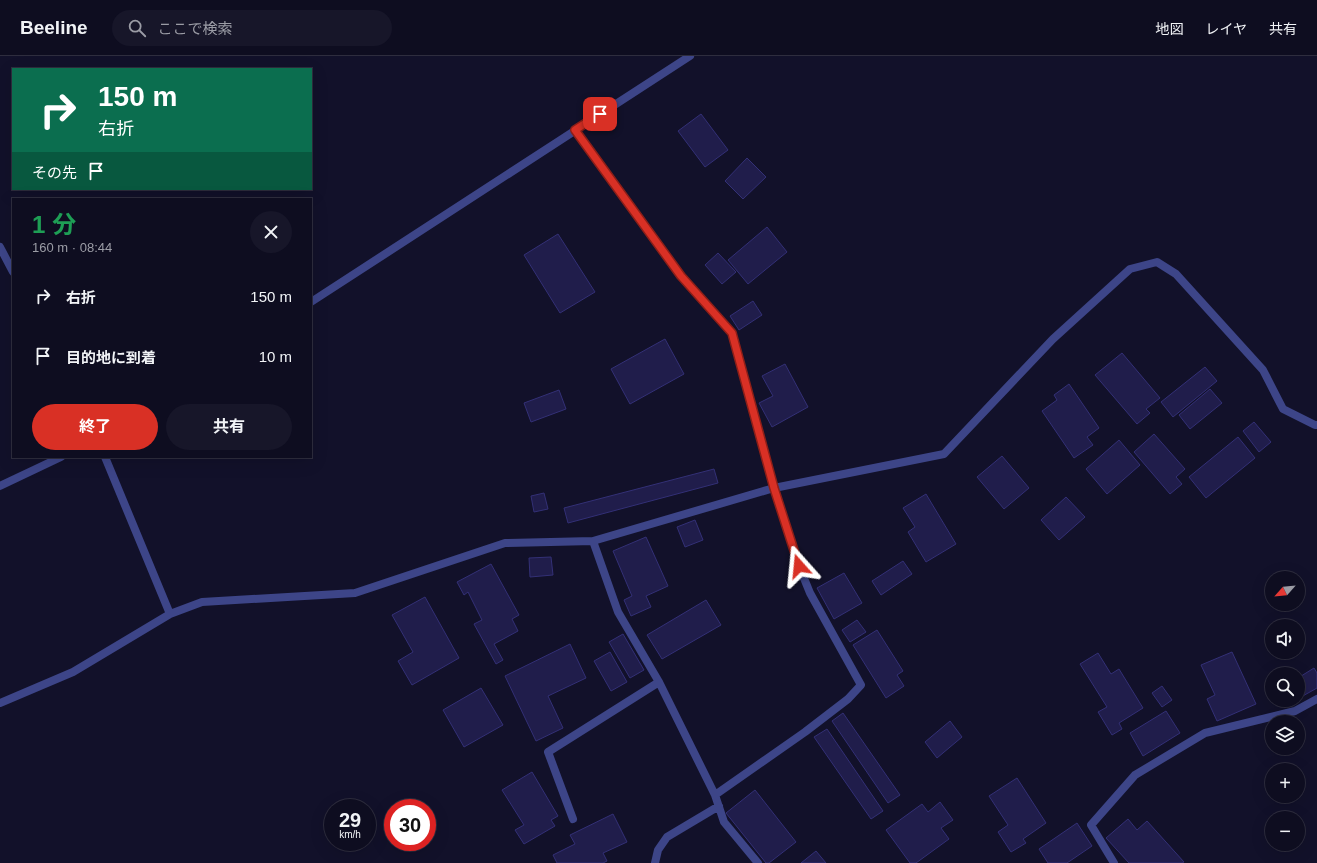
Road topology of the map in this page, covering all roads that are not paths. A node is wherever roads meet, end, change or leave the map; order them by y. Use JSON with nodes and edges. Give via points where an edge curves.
{"nodes":[{"id":1,"x":687,"y":57,"type":"edge"},
{"id":2,"x":575,"y":130,"type":"junction"},
{"id":3,"x":0,"y":247,"type":"edge"},
{"id":4,"x":12,"y":270,"type":"edge"},
{"id":5,"x":312,"y":301,"type":"edge"},
{"id":6,"x":1317,"y":425,"type":"edge"},
{"id":7,"x":59,"y":458,"type":"edge"},
{"id":8,"x":105,"y":458,"type":"edge"},
{"id":9,"x":0,"y":486,"type":"edge"},
{"id":10,"x":774,"y":488,"type":"junction"},
{"id":11,"x":593,"y":541,"type":"junction"},
{"id":12,"x":170,"y":614,"type":"junction"},
{"id":13,"x":659,"y":682,"type":"junction"},
{"id":14,"x":1317,"y":699,"type":"edge"},
{"id":15,"x":0,"y":703,"type":"edge"},
{"id":16,"x":715,"y":795,"type":"junction"},
{"id":17,"x":719,"y":806,"type":"junction"},
{"id":18,"x":574,"y":819,"type":"dead end"},
{"id":19,"x":655,"y":863,"type":"edge"},
{"id":20,"x":758,"y":863,"type":"edge"},
{"id":21,"x":1114,"y":863,"type":"edge"}],
"edges":[{"from":1,"to":2,"type":"street"},
{"from":2,"to":5,"type":"street"},
{"from":2,"to":10,"type":"street","via":[[681,276],[732,333]]},
{"from":3,"to":4,"type":"street"},
{"from":6,"to":10,"type":"street","via":[[1283,409],[1263,370],[1176,274],[1157,262],[1130,269],[1053,339],[944,454]]},
{"from":7,"to":9,"type":"street"},
{"from":8,"to":12,"type":"street"},
{"from":10,"to":11,"type":"street"},
{"from":10,"to":16,"type":"street","via":[[810,593],[861,685],[848,699],[805,732]]},
{"from":11,"to":12,"type":"street","via":[[505,543],[355,593],[202,602]]},
{"from":11,"to":13,"type":"street","via":[[618,612]]},
{"from":12,"to":15,"type":"street","via":[[73,672]]},
{"from":13,"to":16,"type":"street"},
{"from":13,"to":18,"type":"street","via":[[548,752]]},
{"from":14,"to":21,"type":"street","via":[[1295,711],[1205,733],[1135,775],[1091,825]]},
{"from":16,"to":17,"type":"street"},
{"from":17,"to":19,"type":"street","via":[[667,837],[658,850]]},
{"from":17,"to":20,"type":"street","via":[[724,822]]}]}
